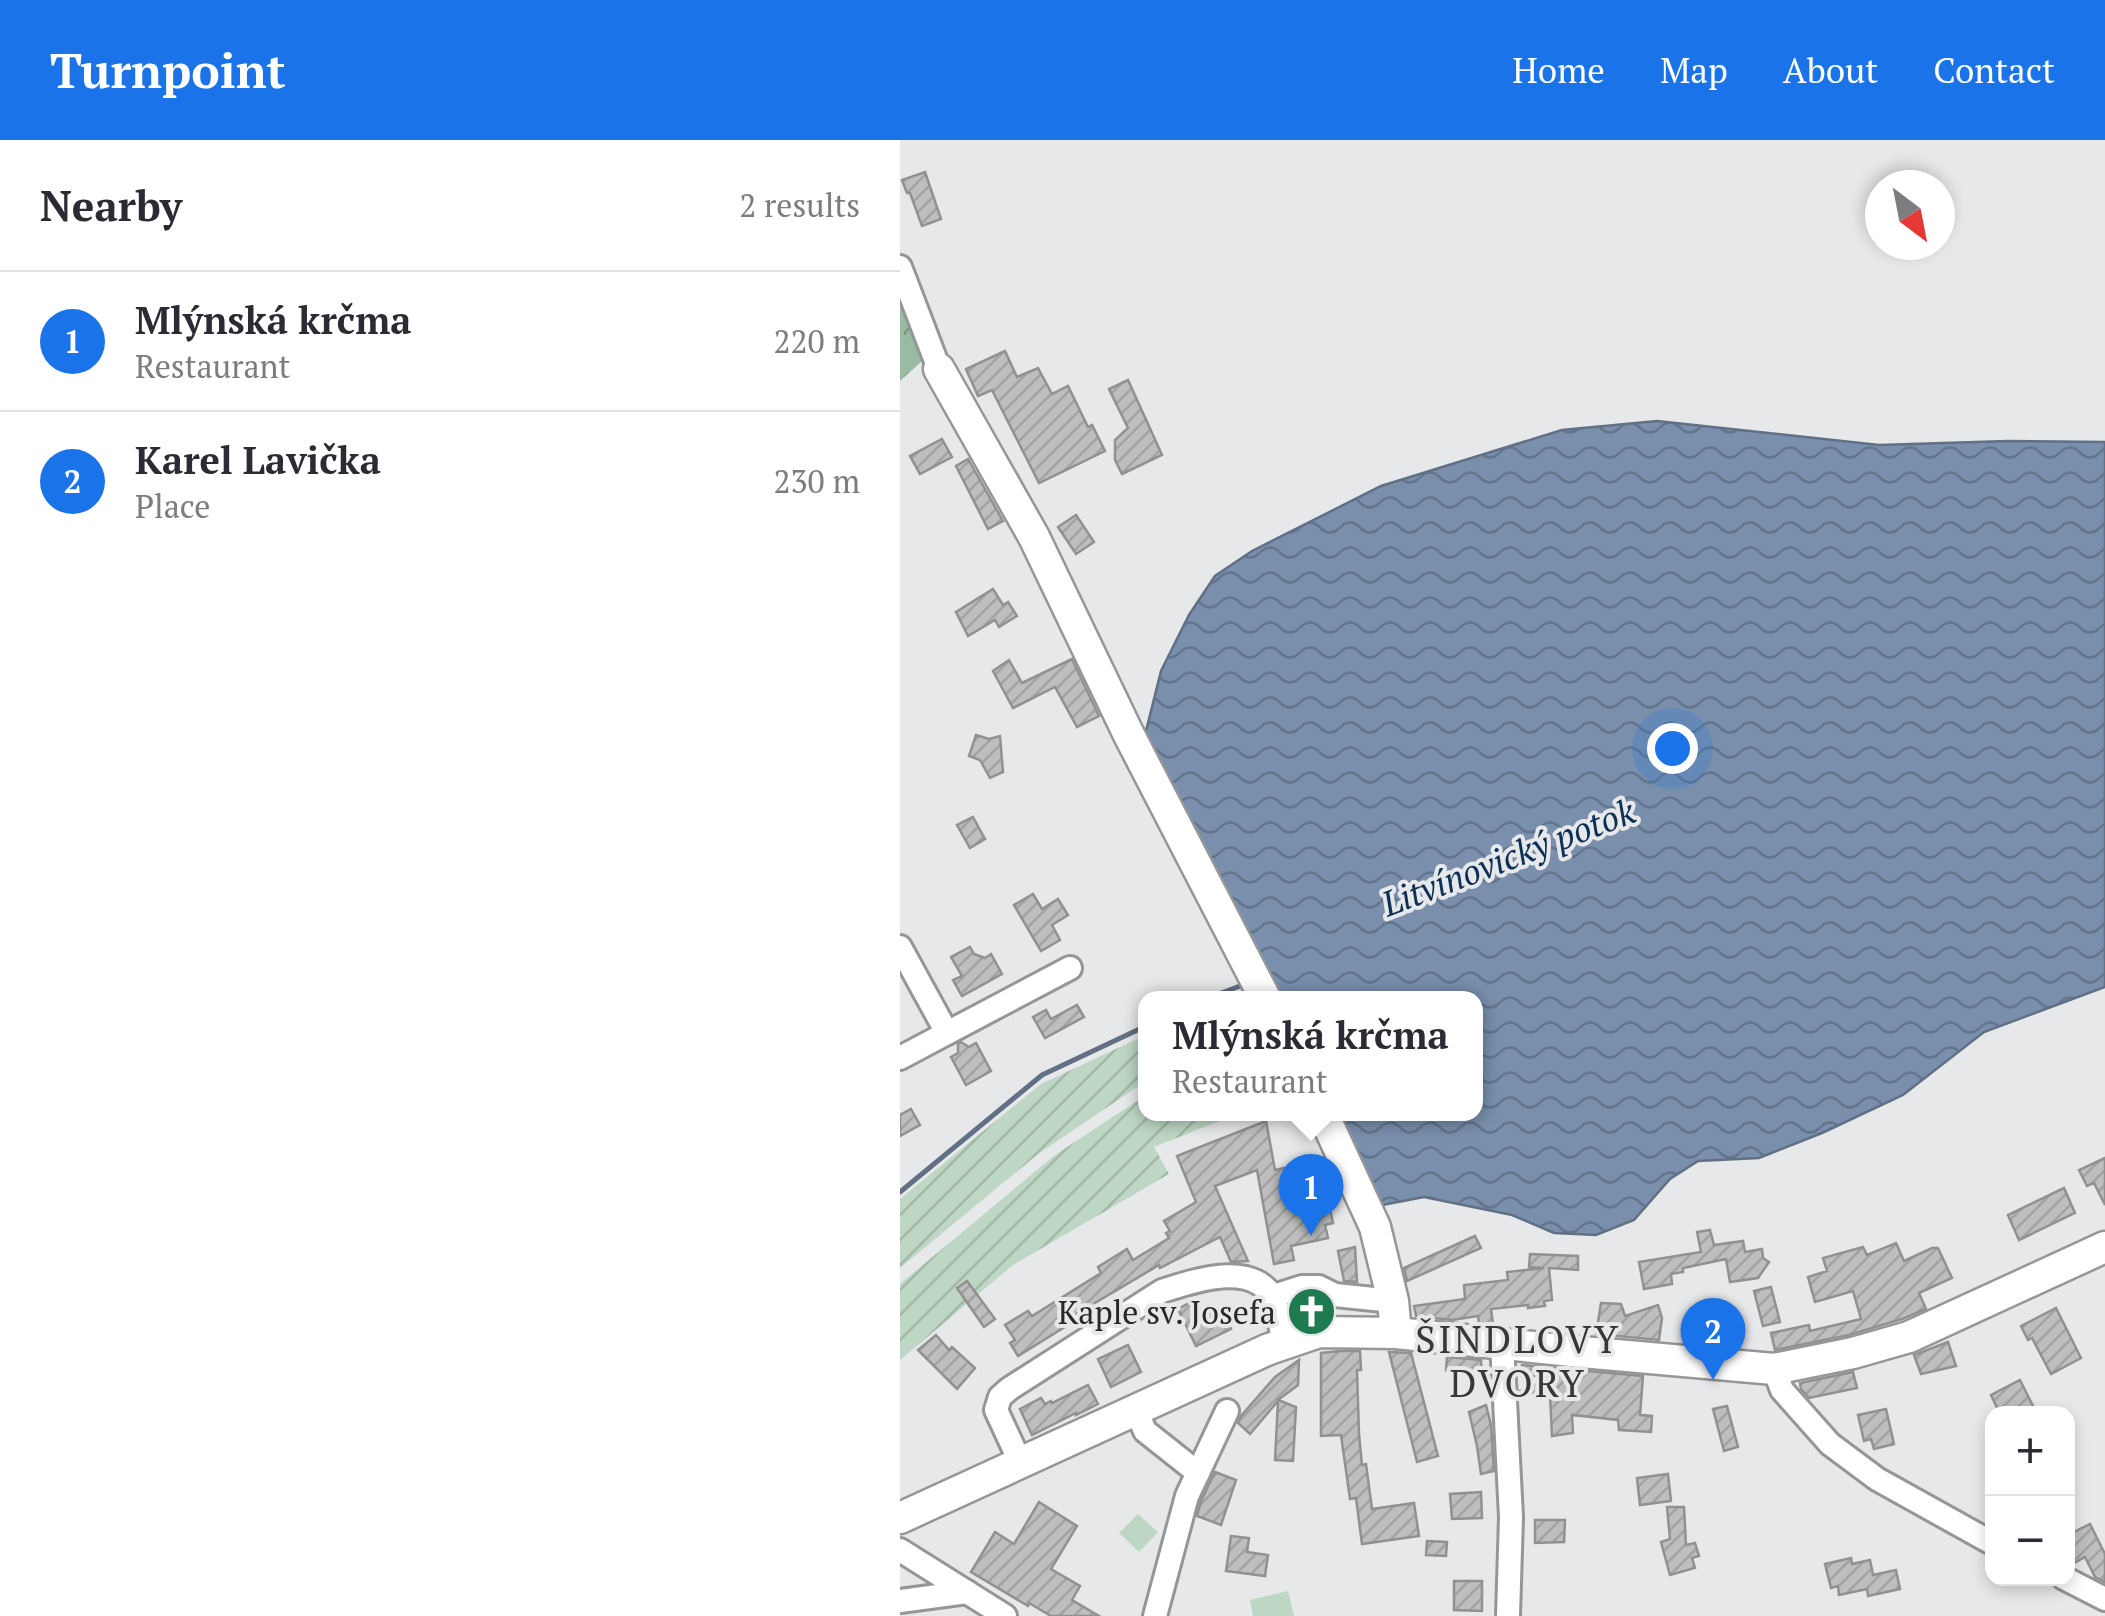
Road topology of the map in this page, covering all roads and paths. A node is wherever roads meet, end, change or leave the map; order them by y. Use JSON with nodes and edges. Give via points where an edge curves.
{"nodes":[{"id":1,"x":900,"y":267,"type":"edge"},
{"id":2,"x":939,"y":369,"type":"joint"},
{"id":3,"x":900,"y":946,"type":"edge"},
{"id":4,"x":1070,"y":968,"type":"dead end"},
{"id":5,"x":1259,"y":986,"type":"edge"},
{"id":6,"x":946,"y":1033,"type":"junction"},
{"id":7,"x":900,"y":1058,"type":"edge"},
{"id":8,"x":1326,"y":1121,"type":"edge"},
{"id":9,"x":2105,"y":1247,"type":"edge"},
{"id":10,"x":1271,"y":1297,"type":"junction"},
{"id":11,"x":1392,"y":1301,"type":"junction"},
{"id":12,"x":1396,"y":1333,"type":"junction"},
{"id":13,"x":1502,"y":1343,"type":"junction"},
{"id":14,"x":1282,"y":1344,"type":"junction"},
{"id":15,"x":1774,"y":1368,"type":"junction"},
{"id":16,"x":1136,"y":1410,"type":"junction"},
{"id":17,"x":1226,"y":1411,"type":"dead end"},
{"id":18,"x":1020,"y":1464,"type":"junction"},
{"id":19,"x":1198,"y":1473,"type":"junction"},
{"id":20,"x":900,"y":1518,"type":"edge"},
{"id":21,"x":1985,"y":1539,"type":"edge"},
{"id":22,"x":900,"y":1550,"type":"edge"},
{"id":23,"x":2075,"y":1584,"type":"edge"},
{"id":24,"x":967,"y":1592,"type":"junction"},
{"id":25,"x":2105,"y":1599,"type":"edge"},
{"id":26,"x":900,"y":1601,"type":"edge"},
{"id":27,"x":1005,"y":1616,"type":"edge"},
{"id":28,"x":1155,"y":1616,"type":"edge"},
{"id":29,"x":1508,"y":1616,"type":"edge"}],
"edges":[{"from":1,"to":2,"type":"street"},
{"from":2,"to":5,"type":"street","via":[[1034,537]]},
{"from":3,"to":6,"type":"street"},
{"from":4,"to":6,"type":"street"},
{"from":6,"to":7,"type":"street"},
{"from":8,"to":11,"type":"street","via":[[1375,1227]]},
{"from":9,"to":15,"type":"street","via":[[1909,1337]]},
{"from":10,"to":11,"type":"street","via":[[1320,1287]]},
{"from":10,"to":14,"type":"street"},
{"from":10,"to":18,"type":"street","via":[[1240,1276],[1162,1291],[1009,1389],[996,1410]]},
{"from":11,"to":12,"type":"street"},
{"from":12,"to":13,"type":"street"},
{"from":12,"to":14,"type":"street","via":[[1319,1332]]},
{"from":13,"to":15,"type":"street"},
{"from":13,"to":29,"type":"street"},
{"from":14,"to":16,"type":"street"},
{"from":15,"to":21,"type":"street","via":[[1782,1390],[1830,1444],[1877,1479]]},
{"from":16,"to":18,"type":"street"},
{"from":16,"to":19,"type":"street","via":[[1145,1431]]},
{"from":17,"to":19,"type":"street"},
{"from":18,"to":20,"type":"street"},
{"from":19,"to":28,"type":"street"},
{"from":22,"to":24,"type":"street"},
{"from":23,"to":25,"type":"street"},
{"from":24,"to":26,"type":"street"},
{"from":24,"to":27,"type":"street"}]}
